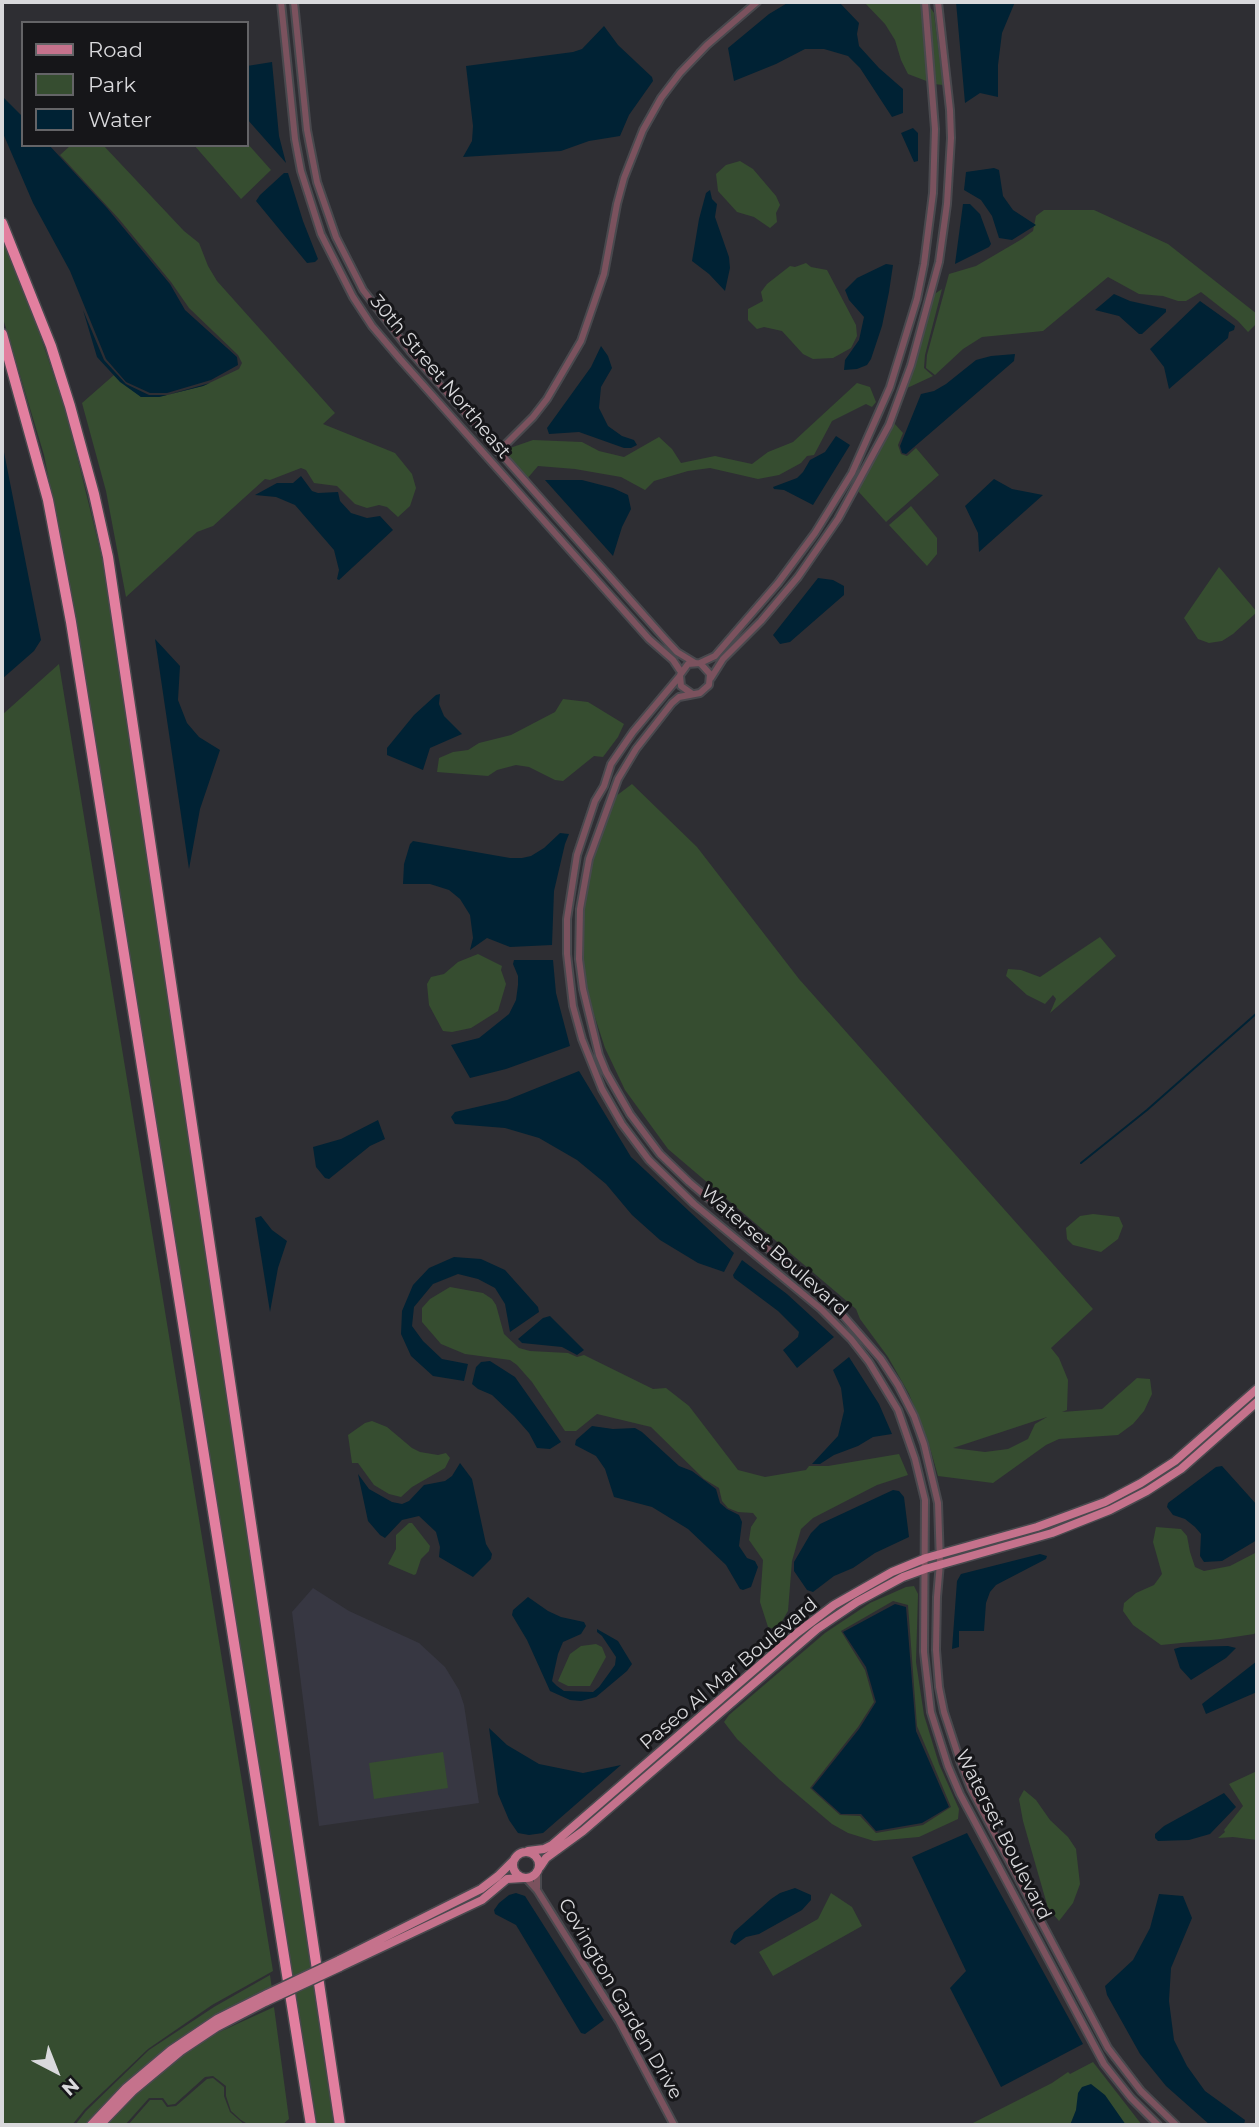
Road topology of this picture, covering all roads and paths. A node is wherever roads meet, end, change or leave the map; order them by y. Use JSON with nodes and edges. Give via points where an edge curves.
{"nodes":[{"id":1,"x":281,"y":2,"type":"edge"},
{"id":2,"x":294,"y":2,"type":"edge"},
{"id":3,"x":757,"y":2,"type":"edge"},
{"id":4,"x":925,"y":2,"type":"edge"},
{"id":5,"x":938,"y":2,"type":"edge"},
{"id":6,"x":298,"y":44,"type":"junction"},
{"id":7,"x":285,"y":45,"type":"junction"},
{"id":8,"x":2,"y":223,"type":"edge"},
{"id":9,"x":2,"y":334,"type":"edge"},
{"id":10,"x":498,"y":452,"type":"junction"},
{"id":11,"x":698,"y":663,"type":"junction"},
{"id":12,"x":680,"y":675,"type":"junction"},
{"id":13,"x":711,"y":680,"type":"junction"},
{"id":14,"x":691,"y":694,"type":"junction"},
{"id":15,"x":1257,"y":1389,"type":"edge"},
{"id":16,"x":1257,"y":1402,"type":"edge"},
{"id":17,"x":940,"y":1552,"type":"junction"},
{"id":18,"x":926,"y":1558,"type":"junction"},
{"id":19,"x":940,"y":1563,"type":"junction"},
{"id":20,"x":925,"y":1569,"type":"junction"},
{"id":21,"x":528,"y":1852,"type":"junction"},
{"id":22,"x":514,"y":1860,"type":"junction"},
{"id":23,"x":538,"y":1870,"type":"junction"},
{"id":24,"x":524,"y":1878,"type":"junction"},
{"id":25,"x":537,"y":1890,"type":"junction"},
{"id":26,"x":256,"y":2003,"type":"junction"},
{"id":27,"x":92,"y":2125,"type":"edge"},
{"id":28,"x":100,"y":2125,"type":"edge"},
{"id":29,"x":311,"y":2125,"type":"edge"},
{"id":30,"x":340,"y":2125,"type":"edge"},
{"id":31,"x":674,"y":2125,"type":"edge"},
{"id":32,"x":1158,"y":2125,"type":"edge"},
{"id":33,"x":1176,"y":2125,"type":"edge"}],
"edges":[{"from":1,"to":7,"type":"street","name":"30th Street Northeast"},
{"from":2,"to":6,"type":"street","name":"30th Street Northeast"},
{"from":3,"to":10,"type":"street","via":[[707,45],[661,98],[624,178],[604,274],[580,341],[547,399]]},
{"from":4,"to":11,"type":"street","via":[[935,129],[933,193],[917,299],[890,387],[852,473],[815,533],[715,656]]},
{"from":5,"to":13,"type":"street","via":[[950,110],[949,183],[939,262],[911,365],[880,443],[838,519],[798,577],[723,659]]},
{"from":6,"to":7,"type":"street"},
{"from":6,"to":10,"type":"street","name":"30th Street Northeast","via":[[317,182],[348,262],[391,328]]},
{"from":7,"to":12,"type":"street","name":"30th Street Northeast","via":[[301,171],[321,234],[353,297],[400,359],[649,639],[673,660]]},
{"from":8,"to":30,"type":"highway","via":[[63,382],[108,557]]},
{"from":9,"to":29,"type":"highway","via":[[48,499],[71,622]]},
{"from":10,"to":11,"type":"street","name":"30th Street Northeast","via":[[677,652]]},
{"from":11,"to":12,"type":"street","via":[[685,666]]},
{"from":11,"to":13,"type":"street","via":[[707,668]]},
{"from":12,"to":14,"type":"street","via":[[683,689]]},
{"from":12,"to":18,"type":"street","name":"Waterset Boulevard","via":[[611,764],[577,855],[568,908],[567,954],[582,1039],[602,1089],[649,1160],[821,1309],[869,1362],[898,1410],[915,1458],[925,1500]]},
{"from":13,"to":14,"type":"street","via":[[705,690]]},
{"from":14,"to":17,"type":"street","name":"Waterset Boulevard","via":[[672,703],[627,762],[589,859],[580,909],[579,959],[593,1034],[606,1072],[660,1154],[833,1304],[881,1359],[925,1444],[937,1503]]},
{"from":15,"to":17,"type":"main road","name":"Paseo Al Mar Boulevard","via":[[1175,1461],[1105,1502],[1037,1527]]},
{"from":16,"to":19,"type":"main road","name":"Paseo Al Mar Boulevard","via":[[1181,1469],[1110,1510],[1052,1532]]},
{"from":17,"to":18,"type":"main road","name":"Paseo Al Mar Boulevard"},
{"from":17,"to":19,"type":"street","name":"Waterset Boulevard"},
{"from":18,"to":20,"type":"street","name":"Waterset Boulevard"},
{"from":18,"to":21,"type":"main road","name":"Paseo Al Mar Boulevard","via":[[859,1590],[813,1621],[552,1845]]},
{"from":19,"to":20,"type":"main road","name":"Paseo Al Mar Boulevard"},
{"from":19,"to":33,"type":"street","name":"Waterset Boulevard","via":[[939,1687],[951,1739],[971,1789],[1108,2048]]},
{"from":20,"to":23,"type":"main road","name":"Paseo Al Mar Boulevard","via":[[881,1588],[817,1629],[546,1858]]},
{"from":20,"to":32,"type":"street","name":"Waterset Boulevard","via":[[927,1685],[948,1766],[1104,2064]]},
{"from":21,"to":22,"type":"main road"},
{"from":21,"to":23,"type":"main road","via":[[537,1857]]},
{"from":22,"to":24,"type":"main road","via":[[514,1871]]},
{"from":22,"to":26,"type":"main road","bridge":true,"via":[[488,1885]]},
{"from":23,"to":24,"type":"main road"},
{"from":23,"to":25,"type":"street","name":"Covington Garden Drive"},
{"from":24,"to":25,"type":"street","name":"Covington Garden Drive"},
{"from":24,"to":26,"type":"main road","bridge":true,"via":[[507,1879],[482,1900]]},
{"from":25,"to":31,"type":"street","name":"Covington Garden Drive","via":[[619,2021]]},
{"from":26,"to":27,"type":"main road","via":[[217,2019],[171,2050]]},
{"from":26,"to":28,"type":"main road","via":[[166,2063]]}]}
